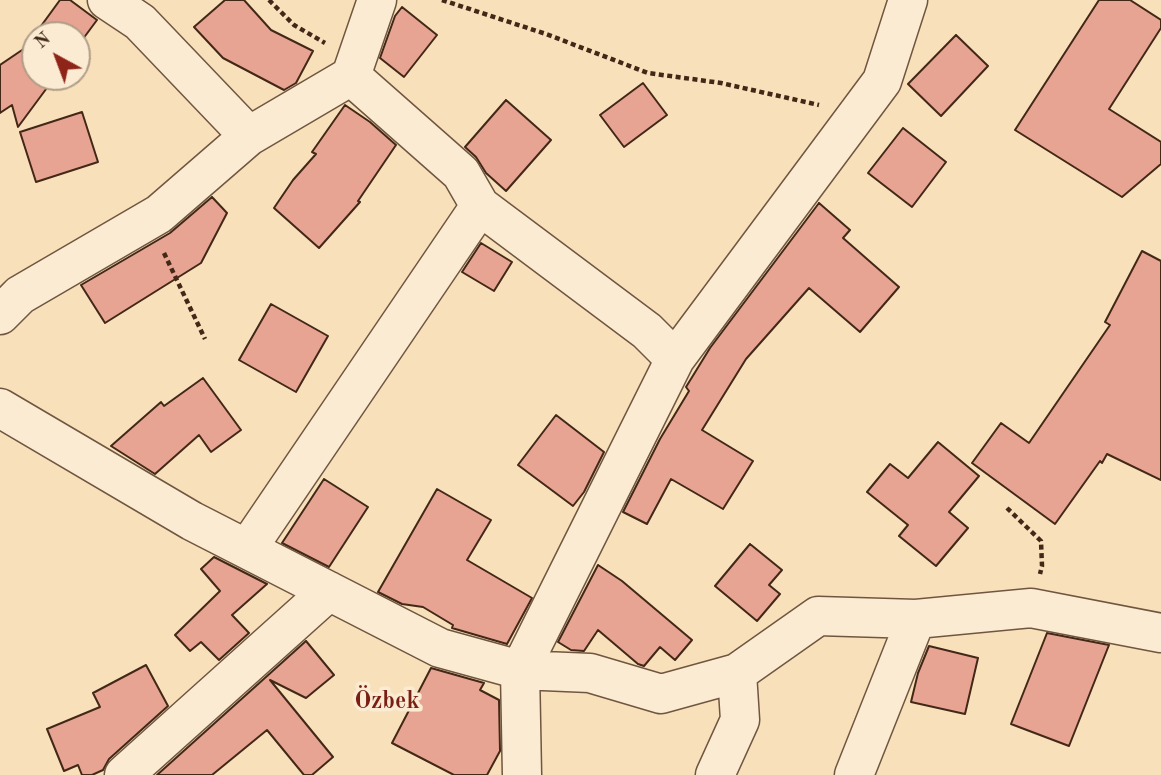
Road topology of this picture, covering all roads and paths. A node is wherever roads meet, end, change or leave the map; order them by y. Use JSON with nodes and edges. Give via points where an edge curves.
{"nodes":[{"id":1,"x":107,"y":0,"type":"edge"},
{"id":2,"x":269,"y":0,"type":"edge"},
{"id":3,"x":377,"y":0,"type":"edge"},
{"id":4,"x":442,"y":0,"type":"edge"},
{"id":5,"x":908,"y":0,"type":"edge"},
{"id":6,"x":354,"y":69,"type":"junction"},
{"id":7,"x":858,"y":114,"type":"junction"},
{"id":8,"x":249,"y":136,"type":"junction"},
{"id":9,"x":480,"y":206,"type":"junction"},
{"id":10,"x":148,"y":221,"type":"junction"},
{"id":11,"x":0,"y":315,"type":"edge"},
{"id":12,"x":205,"y":339,"type":"dead end"},
{"id":13,"x":675,"y":359,"type":"junction"},
{"id":14,"x":0,"y":408,"type":"edge"},
{"id":15,"x":1007,"y":508,"type":"dead end"},
{"id":16,"x":247,"y":549,"type":"junction"},
{"id":17,"x":329,"y":591,"type":"junction"},
{"id":18,"x":1031,"y":608,"type":"junction"},
{"id":19,"x":916,"y":618,"type":"junction"},
{"id":20,"x":1161,"y":633,"type":"edge"},
{"id":21,"x":520,"y":670,"type":"junction"},
{"id":22,"x":737,"y":673,"type":"junction"},
{"id":23,"x":124,"y":775,"type":"edge"},
{"id":24,"x":522,"y":775,"type":"edge"},
{"id":25,"x":715,"y":775,"type":"edge"},
{"id":26,"x":854,"y":775,"type":"edge"}],
"edges":[{"from":1,"to":8,"type":"street","via":[[140,22]]},
{"from":2,"to":6,"type":"path","via":[[294,25]]},
{"from":3,"to":6,"type":"street"},
{"from":4,"to":7,"type":"path","via":[[648,73],[721,83]]},
{"from":5,"to":7,"type":"street","via":[[882,81]]},
{"from":6,"to":8,"type":"street"},
{"from":6,"to":9,"type":"street","via":[[461,173]]},
{"from":7,"to":13,"type":"street"},
{"from":8,"to":10,"type":"street"},
{"from":9,"to":13,"type":"street","via":[[647,331]]},
{"from":9,"to":16,"type":"street"},
{"from":10,"to":11,"type":"street","via":[[20,295]]},
{"from":10,"to":12,"type":"path"},
{"from":13,"to":21,"type":"street"},
{"from":14,"to":16,"type":"street"},
{"from":15,"to":18,"type":"path","via":[[1041,541],[1042,566]]},
{"from":16,"to":17,"type":"street"},
{"from":17,"to":21,"type":"street","via":[[440,648]]},
{"from":17,"to":23,"type":"street"},
{"from":18,"to":19,"type":"street"},
{"from":18,"to":20,"type":"street"},
{"from":19,"to":22,"type":"street","via":[[818,616]]},
{"from":19,"to":26,"type":"street"},
{"from":21,"to":22,"type":"street","via":[[590,673],[661,694]]},
{"from":21,"to":24,"type":"street"},
{"from":22,"to":25,"type":"street","via":[[740,720]]}]}
